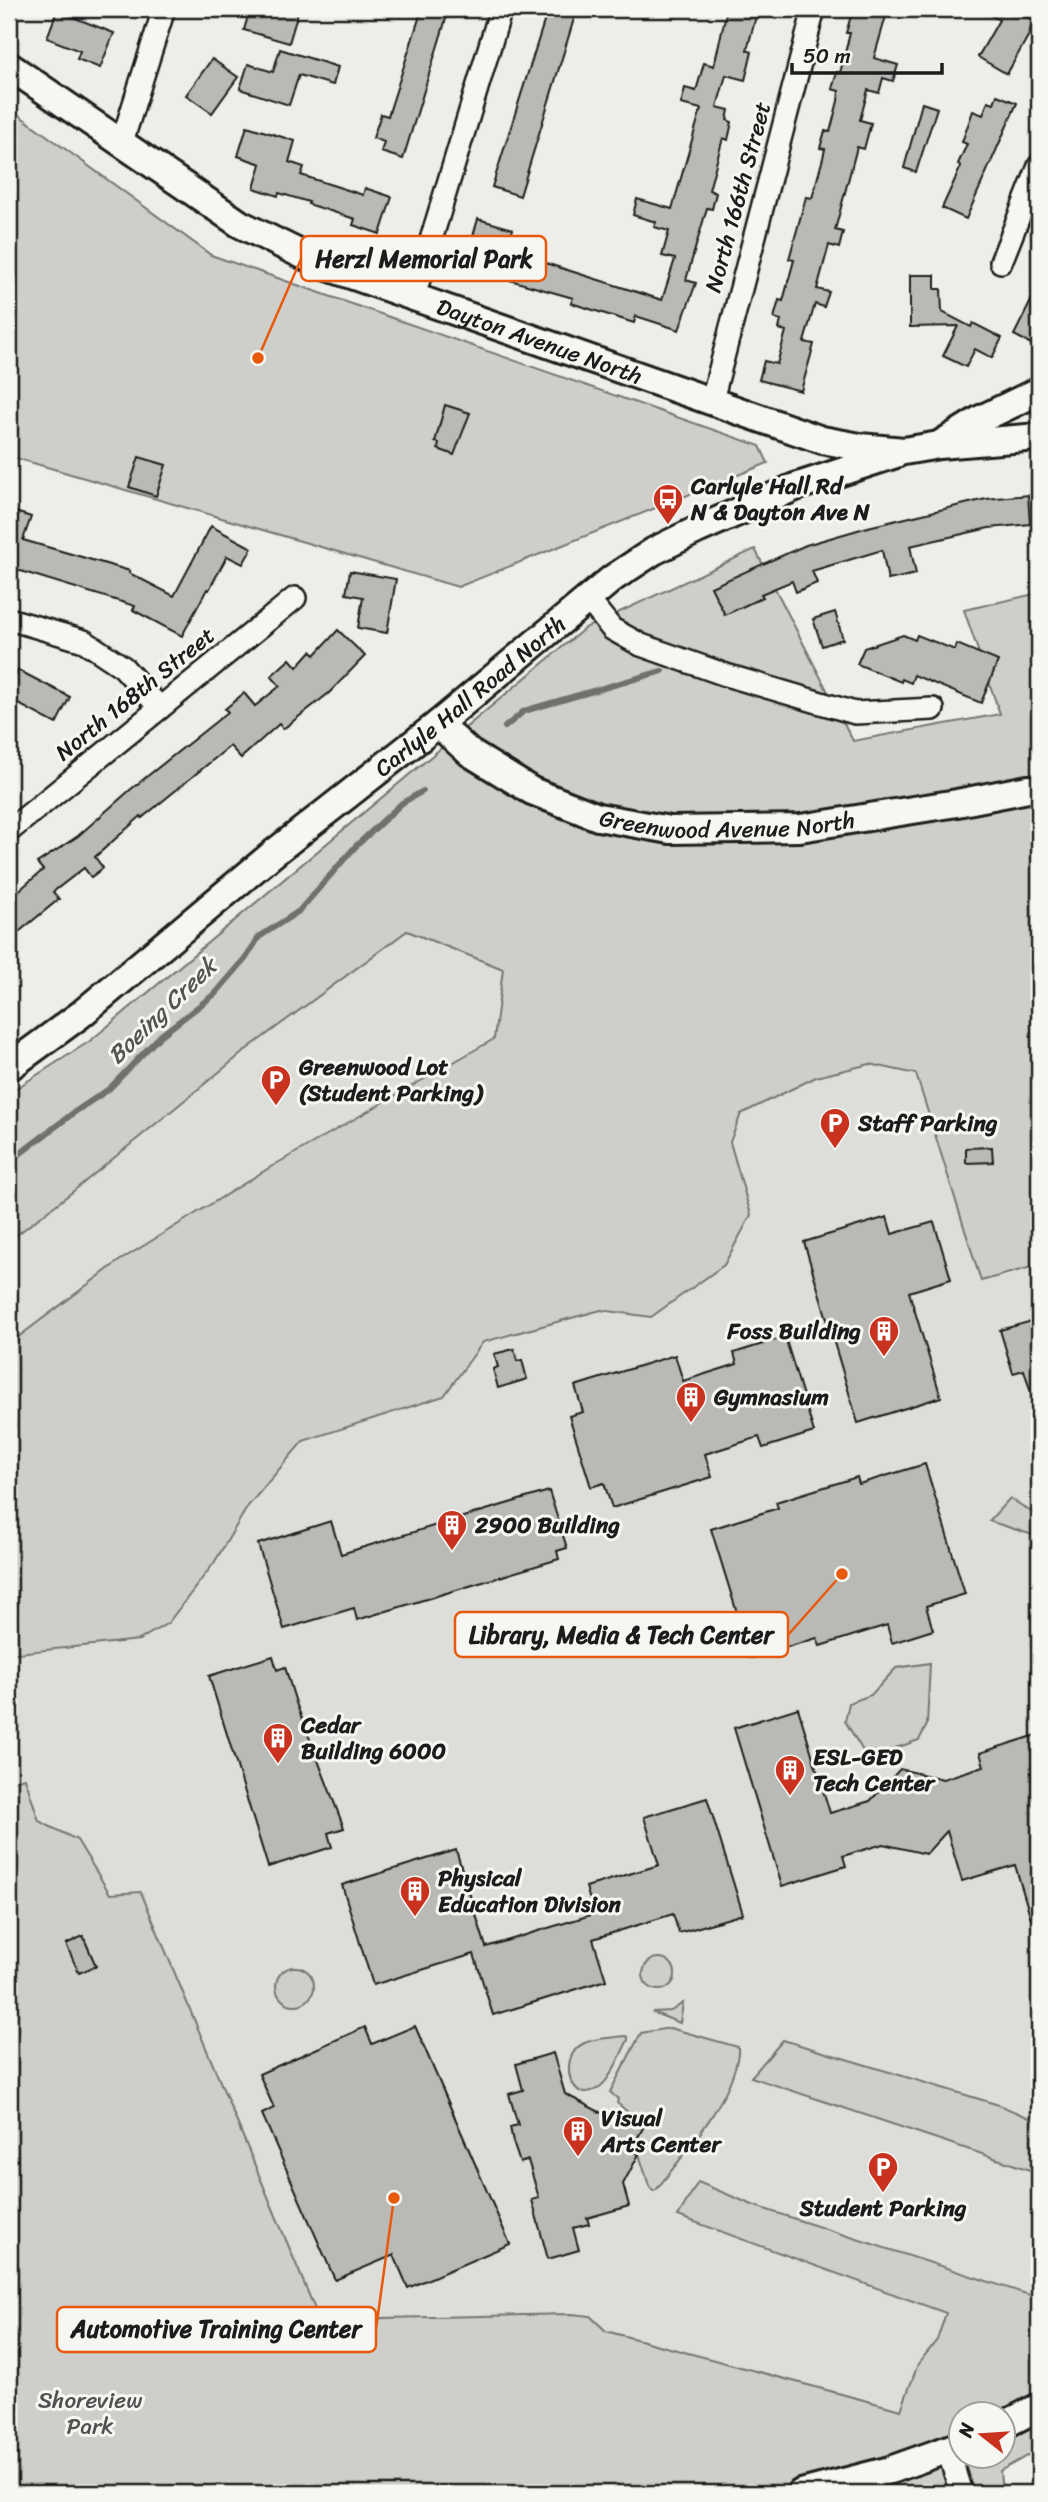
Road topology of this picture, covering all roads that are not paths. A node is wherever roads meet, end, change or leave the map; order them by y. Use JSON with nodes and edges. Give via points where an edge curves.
{"nodes":[{"id":1,"x":164,"y":9,"type":"edge"},
{"id":2,"x":501,"y":9,"type":"edge"},
{"id":3,"x":814,"y":9,"type":"edge"},
{"id":4,"x":9,"y":66,"type":"edge"},
{"id":5,"x":121,"y":145,"type":"junction"},
{"id":6,"x":1039,"y":166,"type":"edge"},
{"id":7,"x":1001,"y":262,"type":"dead end"},
{"id":8,"x":414,"y":296,"type":"junction"},
{"id":9,"x":1038,"y":392,"type":"edge"},
{"id":10,"x":712,"y":400,"type":"junction"},
{"id":11,"x":1039,"y":422,"type":"edge"},
{"id":12,"x":813,"y":436,"type":"junction"},
{"id":13,"x":1039,"y":437,"type":"edge"},
{"id":14,"x":939,"y":445,"type":"junction"},
{"id":15,"x":904,"y":451,"type":"junction"},
{"id":16,"x":810,"y":482,"type":"junction"},
{"id":17,"x":295,"y":598,"type":"dead end"},
{"id":18,"x":588,"y":599,"type":"junction"},
{"id":19,"x":9,"y":619,"type":"edge"},
{"id":20,"x":160,"y":708,"type":"junction"},
{"id":21,"x":933,"y":709,"type":"dead end"},
{"id":22,"x":438,"y":724,"type":"junction"},
{"id":23,"x":1039,"y":789,"type":"edge"},
{"id":24,"x":9,"y":831,"type":"edge"},
{"id":25,"x":9,"y":1067,"type":"edge"},
{"id":26,"x":1039,"y":2407,"type":"edge"},
{"id":27,"x":1016,"y":2419,"type":"edge"},
{"id":28,"x":946,"y":2451,"type":"edge"},
{"id":29,"x":958,"y":2470,"type":"edge"},
{"id":30,"x":801,"y":2493,"type":"edge"},
{"id":31,"x":961,"y":2493,"type":"edge"}],
"edges":[{"from":1,"to":5,"type":"street"},
{"from":2,"to":8,"type":"street"},
{"from":3,"to":10,"type":"street","name":"North 166th Street"},
{"from":4,"to":5,"type":"street","name":"Dayton Avenue North"},
{"from":5,"to":8,"type":"street","name":"Dayton Avenue North","via":[[240,224],[325,266]]},
{"from":6,"to":7,"type":"street"},
{"from":8,"to":10,"type":"street","name":"Dayton Avenue North"},
{"from":9,"to":11,"type":"street","via":[[1033,405]]},
{"from":9,"to":14,"type":"street"},
{"from":10,"to":12,"type":"street","name":"Dayton Avenue North"},
{"from":12,"to":15,"type":"street","name":"Dayton Avenue North"},
{"from":12,"to":16,"type":"street","via":[[820,459]]},
{"from":13,"to":14,"type":"street","name":"Dayton Avenue North"},
{"from":14,"to":15,"type":"street","name":"Dayton Avenue North"},
{"from":15,"to":16,"type":"street","name":"Carlyle Hall Road North"},
{"from":16,"to":18,"type":"street","name":"Carlyle Hall Road North","via":[[654,551]]},
{"from":17,"to":20,"type":"street","name":"North 168th Street"},
{"from":18,"to":21,"type":"street","via":[[612,629],[641,645],[726,676],[855,713]]},
{"from":18,"to":22,"type":"street","name":"Carlyle Hall Road North"},
{"from":19,"to":20,"type":"street","via":[[84,641],[123,667]]},
{"from":20,"to":24,"type":"street","name":"North 168th Street"},
{"from":22,"to":23,"type":"street","name":"Greenwood Avenue North","via":[[470,753],[531,791],[598,817],[670,830],[800,828]]},
{"from":22,"to":25,"type":"street","name":"Carlyle Hall Road North","via":[[80,1015]]},
{"from":26,"to":27,"type":"street"},
{"from":28,"to":30,"type":"street"},
{"from":29,"to":31,"type":"street"}]}
